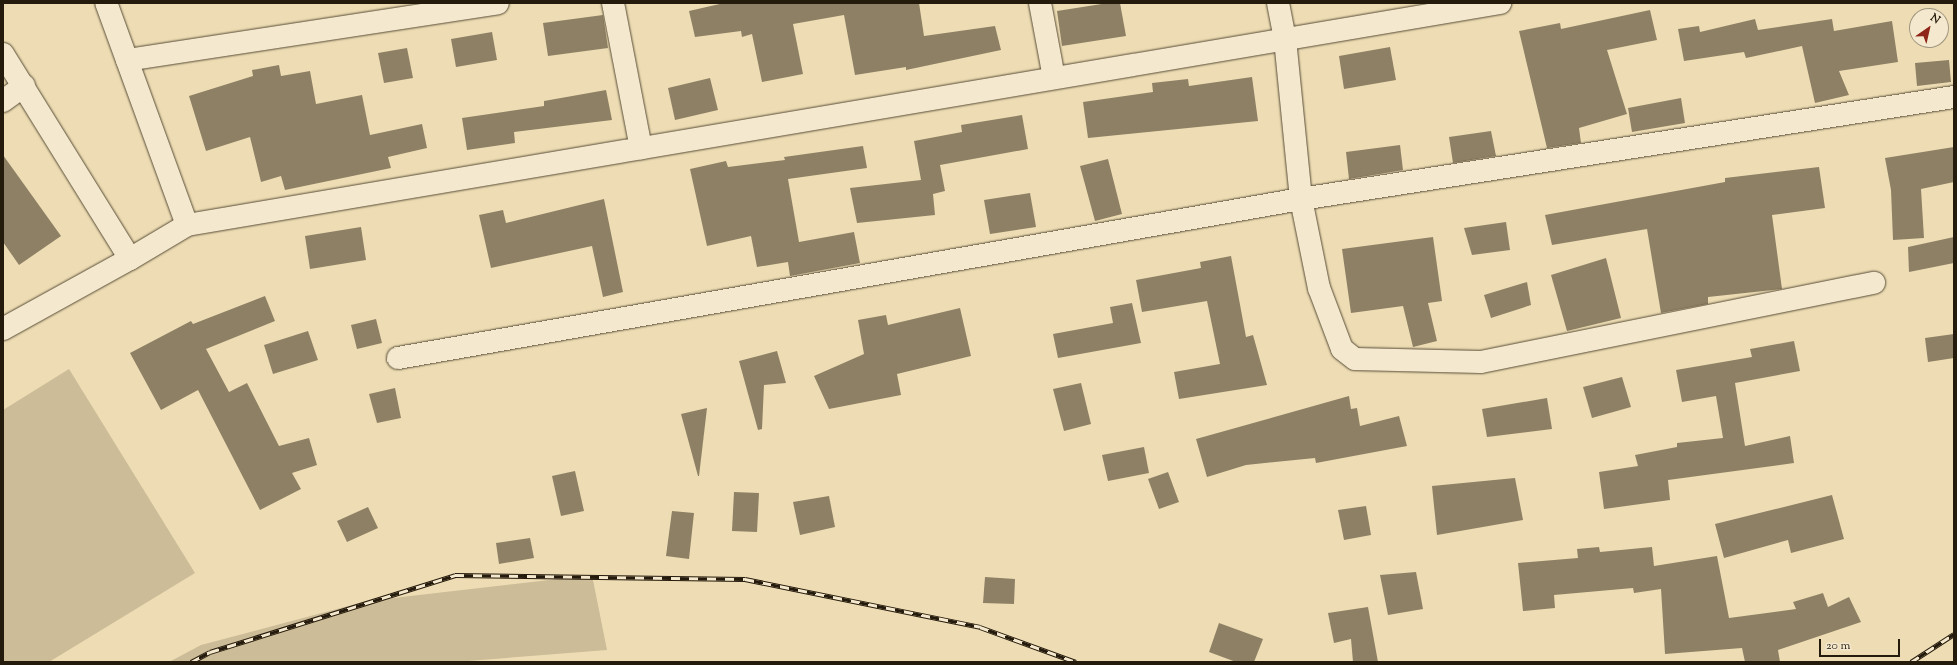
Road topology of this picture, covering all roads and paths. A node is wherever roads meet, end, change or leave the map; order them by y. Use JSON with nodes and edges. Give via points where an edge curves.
{"nodes":[{"id":1,"x":106,"y":3,"type":"edge"},
{"id":2,"x":498,"y":3,"type":"edge"},
{"id":3,"x":613,"y":3,"type":"edge"},
{"id":4,"x":1040,"y":3,"type":"edge"},
{"id":5,"x":1278,"y":3,"type":"edge"},
{"id":6,"x":1495,"y":3,"type":"edge"},
{"id":7,"x":420,"y":9,"type":"edge"},
{"id":8,"x":1286,"y":38,"type":"junction"},
{"id":9,"x":3,"y":54,"type":"edge"},
{"id":10,"x":127,"y":60,"type":"junction"},
{"id":11,"x":1054,"y":78,"type":"junction"},
{"id":12,"x":24,"y":86,"type":"junction"},
{"id":13,"x":1954,"y":97,"type":"edge"},
{"id":14,"x":3,"y":100,"type":"edge"},
{"id":15,"x":641,"y":148,"type":"junction"},
{"id":16,"x":1301,"y":199,"type":"junction"},
{"id":17,"x":187,"y":225,"type":"junction"},
{"id":18,"x":130,"y":259,"type":"junction"},
{"id":19,"x":1874,"y":283,"type":"dead end"},
{"id":20,"x":3,"y":329,"type":"edge"},
{"id":21,"x":398,"y":358,"type":"dead end"}],
"edges":[{"from":1,"to":10,"type":"street"},
{"from":2,"to":7,"type":"street"},
{"from":3,"to":15,"type":"street"},
{"from":4,"to":11,"type":"street"},
{"from":5,"to":8,"type":"street"},
{"from":6,"to":8,"type":"street"},
{"from":7,"to":10,"type":"street"},
{"from":8,"to":11,"type":"street"},
{"from":8,"to":16,"type":"street"},
{"from":9,"to":12,"type":"street"},
{"from":10,"to":17,"type":"street"},
{"from":11,"to":15,"type":"street"},
{"from":12,"to":14,"type":"street"},
{"from":12,"to":18,"type":"street"},
{"from":13,"to":16,"type":"street"},
{"from":15,"to":17,"type":"street"},
{"from":16,"to":19,"type":"street","via":[[1319,288],[1342,349],[1355,360],[1480,362]]},
{"from":16,"to":21,"type":"street"},
{"from":17,"to":18,"type":"street"},
{"from":18,"to":20,"type":"street"}]}
